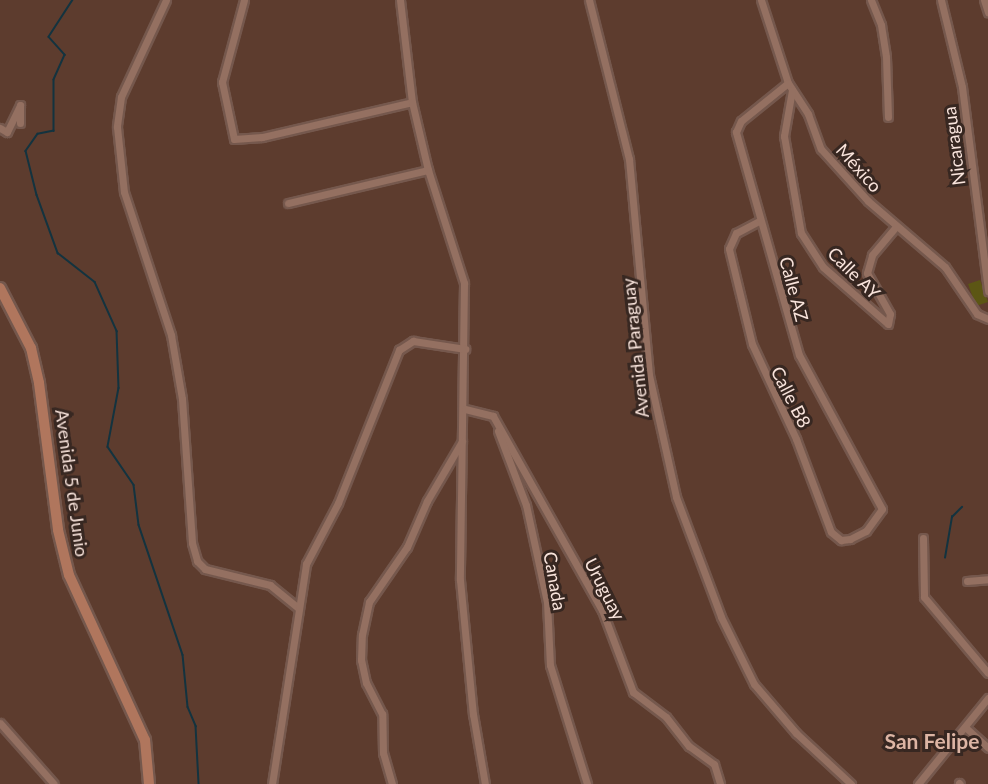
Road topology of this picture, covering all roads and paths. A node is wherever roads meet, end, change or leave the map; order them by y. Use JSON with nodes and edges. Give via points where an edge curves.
{"nodes":[{"id":1,"x":166,"y":0,"type":"edge"},
{"id":2,"x":244,"y":0,"type":"edge"},
{"id":3,"x":400,"y":0,"type":"edge"},
{"id":4,"x":589,"y":0,"type":"edge"},
{"id":5,"x":761,"y":0,"type":"edge"},
{"id":6,"x":871,"y":0,"type":"edge"},
{"id":7,"x":941,"y":0,"type":"edge"},
{"id":8,"x":984,"y":0,"type":"edge"},
{"id":9,"x":988,"y":12,"type":"edge"},
{"id":10,"x":788,"y":83,"type":"junction"},
{"id":11,"x":792,"y":90,"type":"junction"},
{"id":12,"x":412,"y":102,"type":"junction"},
{"id":13,"x":888,"y":117,"type":"dead end"},
{"id":14,"x":20,"y":123,"type":"dead end"},
{"id":15,"x":0,"y":128,"type":"edge"},
{"id":16,"x":428,"y":170,"type":"junction"},
{"id":17,"x":288,"y":203,"type":"dead end"},
{"id":18,"x":759,"y":221,"type":"junction"},
{"id":19,"x":896,"y":226,"type":"junction"},
{"id":20,"x":0,"y":288,"type":"edge"},
{"id":21,"x":988,"y":291,"type":"edge"},
{"id":22,"x":988,"y":319,"type":"edge"},
{"id":23,"x":465,"y":349,"type":"junction"},
{"id":24,"x":465,"y":409,"type":"junction"},
{"id":25,"x":495,"y":419,"type":"junction"},
{"id":26,"x":463,"y":440,"type":"junction"},
{"id":27,"x":882,"y":509,"type":"joint"},
{"id":28,"x":923,"y":538,"type":"dead end"},
{"id":29,"x":988,"y":579,"type":"edge"},
{"id":30,"x":968,"y":581,"type":"dead end"},
{"id":31,"x":298,"y":608,"type":"junction"},
{"id":32,"x":988,"y":673,"type":"edge"},
{"id":33,"x":988,"y":698,"type":"edge"},
{"id":34,"x":0,"y":723,"type":"edge"},
{"id":35,"x":965,"y":727,"type":"junction"},
{"id":36,"x":988,"y":748,"type":"edge"},
{"id":37,"x":54,"y":784,"type":"edge"},
{"id":38,"x":149,"y":784,"type":"edge"},
{"id":39,"x":272,"y":784,"type":"edge"},
{"id":40,"x":392,"y":784,"type":"edge"},
{"id":41,"x":486,"y":784,"type":"edge"},
{"id":42,"x":587,"y":784,"type":"edge"},
{"id":43,"x":720,"y":784,"type":"edge"},
{"id":44,"x":851,"y":784,"type":"edge"},
{"id":45,"x":918,"y":784,"type":"edge"}],
"edges":[{"from":1,"to":31,"type":"street","via":[[121,97],[117,128],[124,192],[171,335],[182,399],[192,543],[197,561],[205,569],[270,585]]},
{"from":2,"to":12,"type":"street","via":[[222,82],[234,139],[262,137]]},
{"from":3,"to":12,"type":"street"},
{"from":4,"to":44,"type":"street","name":"Avenida Paraguay","via":[[629,159],[649,375],[676,497],[721,617],[750,677],[796,733]]},
{"from":5,"to":10,"type":"street","name":"México"},
{"from":6,"to":13,"type":"street","via":[[881,25],[886,57]]},
{"from":7,"to":21,"type":"street","name":"Nicaragua","via":[[962,87]]},
{"from":8,"to":9,"type":"street"},
{"from":10,"to":11,"type":"street","name":"México"},
{"from":10,"to":18,"type":"street","name":"Calle AZ","via":[[737,126]]},
{"from":11,"to":19,"type":"street","name":"México","via":[[808,114],[821,149]]},
{"from":11,"to":19,"type":"street","name":"Calle AY","via":[[784,136],[801,233],[823,267],[888,324],[890,314],[867,273],[872,255]]},
{"from":12,"to":16,"type":"street"},
{"from":14,"to":15,"type":"street","via":[[20,105],[7,132]]},
{"from":16,"to":17,"type":"street"},
{"from":16,"to":23,"type":"street","via":[[464,283]]},
{"from":18,"to":27,"type":"street","name":"Calle AZ","via":[[799,355]]},
{"from":18,"to":27,"type":"street","name":"Calle B8","via":[[736,233],[729,254],[758,365],[796,439],[834,537],[850,539],[866,531]]},
{"from":19,"to":22,"type":"street","name":"México","via":[[945,267],[977,314]]},
{"from":20,"to":38,"type":"main road","name":"Avenida 5 de Junio","via":[[17,315],[37,371],[48,428],[58,530],[69,575],[145,740]]},
{"from":23,"to":24,"type":"street"},
{"from":23,"to":31,"type":"street","via":[[412,341],[399,350],[338,503],[306,564]]},
{"from":24,"to":25,"type":"street","via":[[490,413]]},
{"from":24,"to":26,"type":"street"},
{"from":25,"to":42,"type":"street","name":"Canada","via":[[526,505],[547,602],[550,665]]},
{"from":25,"to":43,"type":"street","name":"Uruguay","via":[[602,610],[633,692],[666,717],[689,746],[714,764]]},
{"from":26,"to":40,"type":"street","via":[[427,501],[406,547],[369,602],[362,635],[361,660],[366,683],[382,714],[382,753]]},
{"from":26,"to":41,"type":"street","via":[[460,580],[473,714]]},
{"from":28,"to":32,"type":"street","via":[[924,597]]},
{"from":29,"to":30,"type":"street"},
{"from":31,"to":39,"type":"street"},
{"from":33,"to":35,"type":"street"},
{"from":34,"to":37,"type":"street"},
{"from":35,"to":36,"type":"street"},
{"from":35,"to":45,"type":"street"}]}
